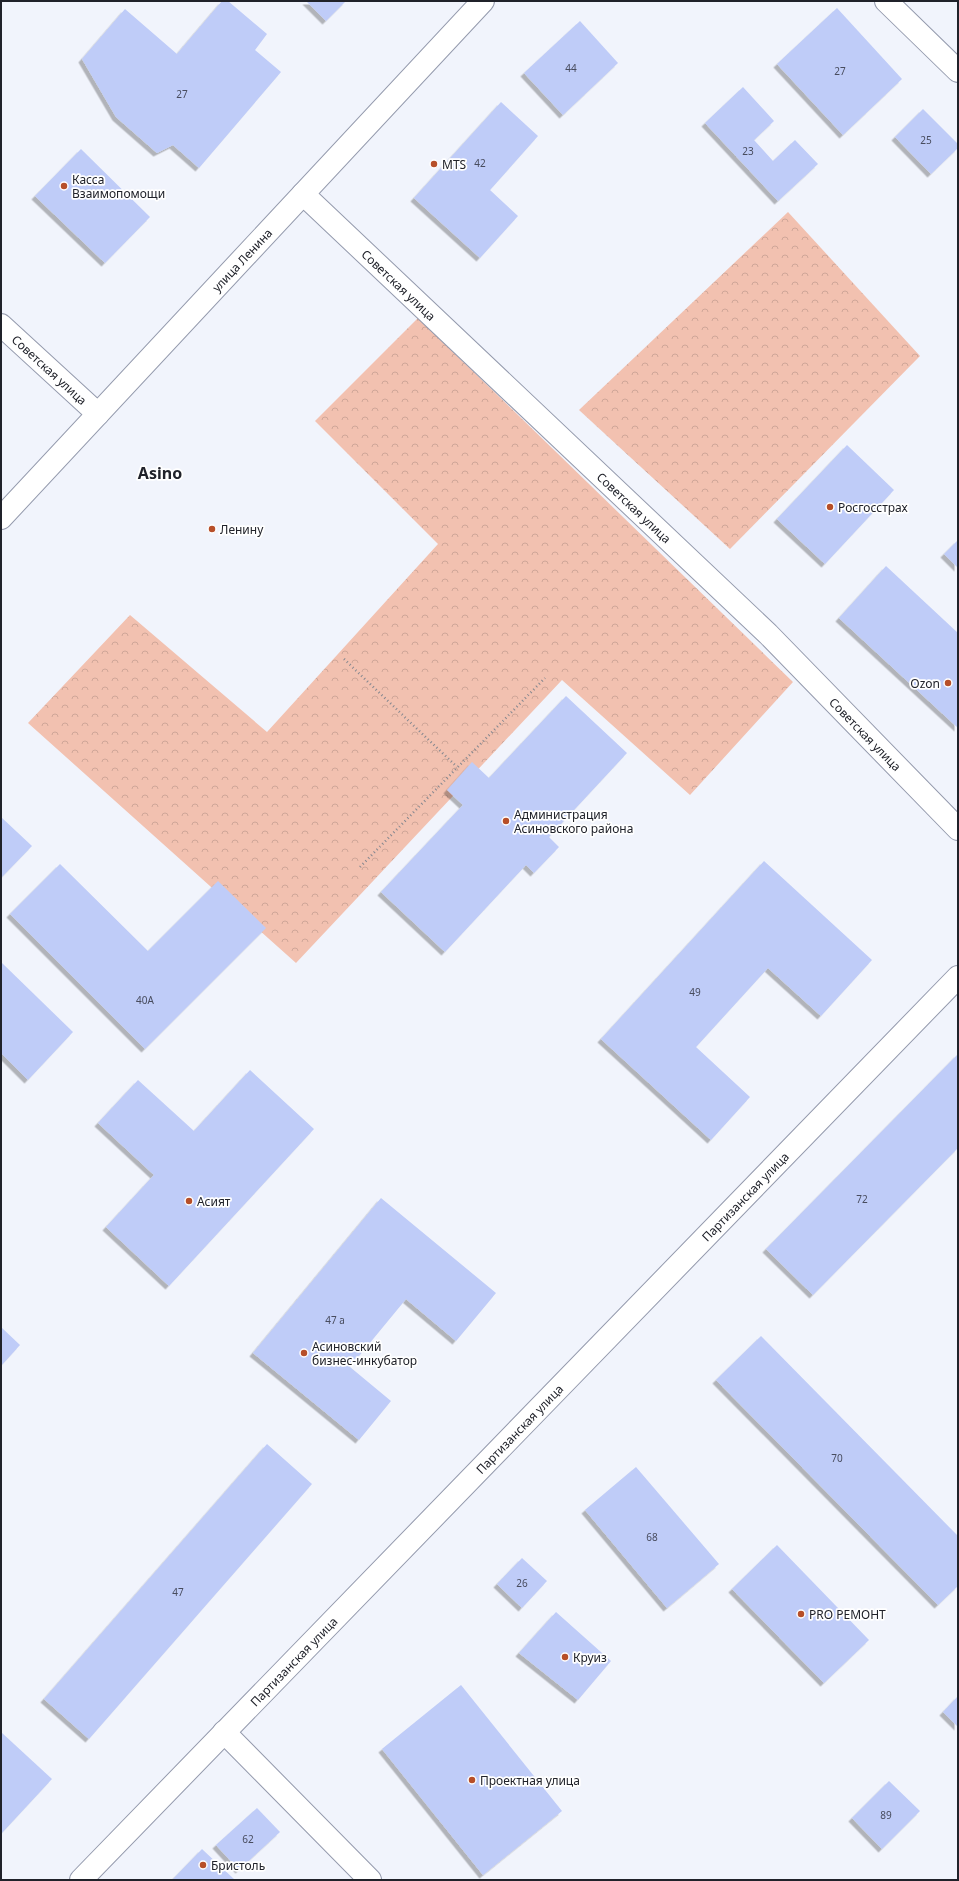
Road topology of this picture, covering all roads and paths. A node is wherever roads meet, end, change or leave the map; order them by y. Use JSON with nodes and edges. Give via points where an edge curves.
{"nodes":[{"id":1,"x":483,"y":1,"type":"edge"},
{"id":2,"x":886,"y":1,"type":"edge"},
{"id":3,"x":958,"y":71,"type":"edge"},
{"id":4,"x":303,"y":194,"type":"junction"},
{"id":5,"x":1,"y":325,"type":"edge"},
{"id":6,"x":98,"y":414,"type":"junction"},
{"id":7,"x":1,"y":518,"type":"edge"},
{"id":8,"x":344,"y":659,"type":"dead end"},
{"id":9,"x":545,"y":678,"type":"dead end"},
{"id":10,"x":457,"y":768,"type":"junction"},
{"id":11,"x":958,"y":829,"type":"edge"},
{"id":12,"x":360,"y":868,"type":"dead end"},
{"id":13,"x":958,"y":977,"type":"edge"},
{"id":14,"x":224,"y":1732,"type":"junction"},
{"id":15,"x":81,"y":1880,"type":"edge"},
{"id":16,"x":370,"y":1880,"type":"edge"}],
"edges":[{"from":1,"to":4,"type":"street","name":"улица Ленина"},
{"from":2,"to":3,"type":"street"},
{"from":4,"to":6,"type":"street","name":"улица Ленина"},
{"from":4,"to":11,"type":"street","name":"Советская улица","via":[[768,634]]},
{"from":5,"to":6,"type":"street","name":"Советская улица"},
{"from":6,"to":7,"type":"street","name":"улица Ленина"},
{"from":8,"to":10,"type":"path"},
{"from":9,"to":10,"type":"path"},
{"from":10,"to":12,"type":"path"},
{"from":13,"to":14,"type":"street","name":"Партизанская улица"},
{"from":14,"to":15,"type":"street","name":"Партизанская улица"},
{"from":14,"to":16,"type":"street"}]}
